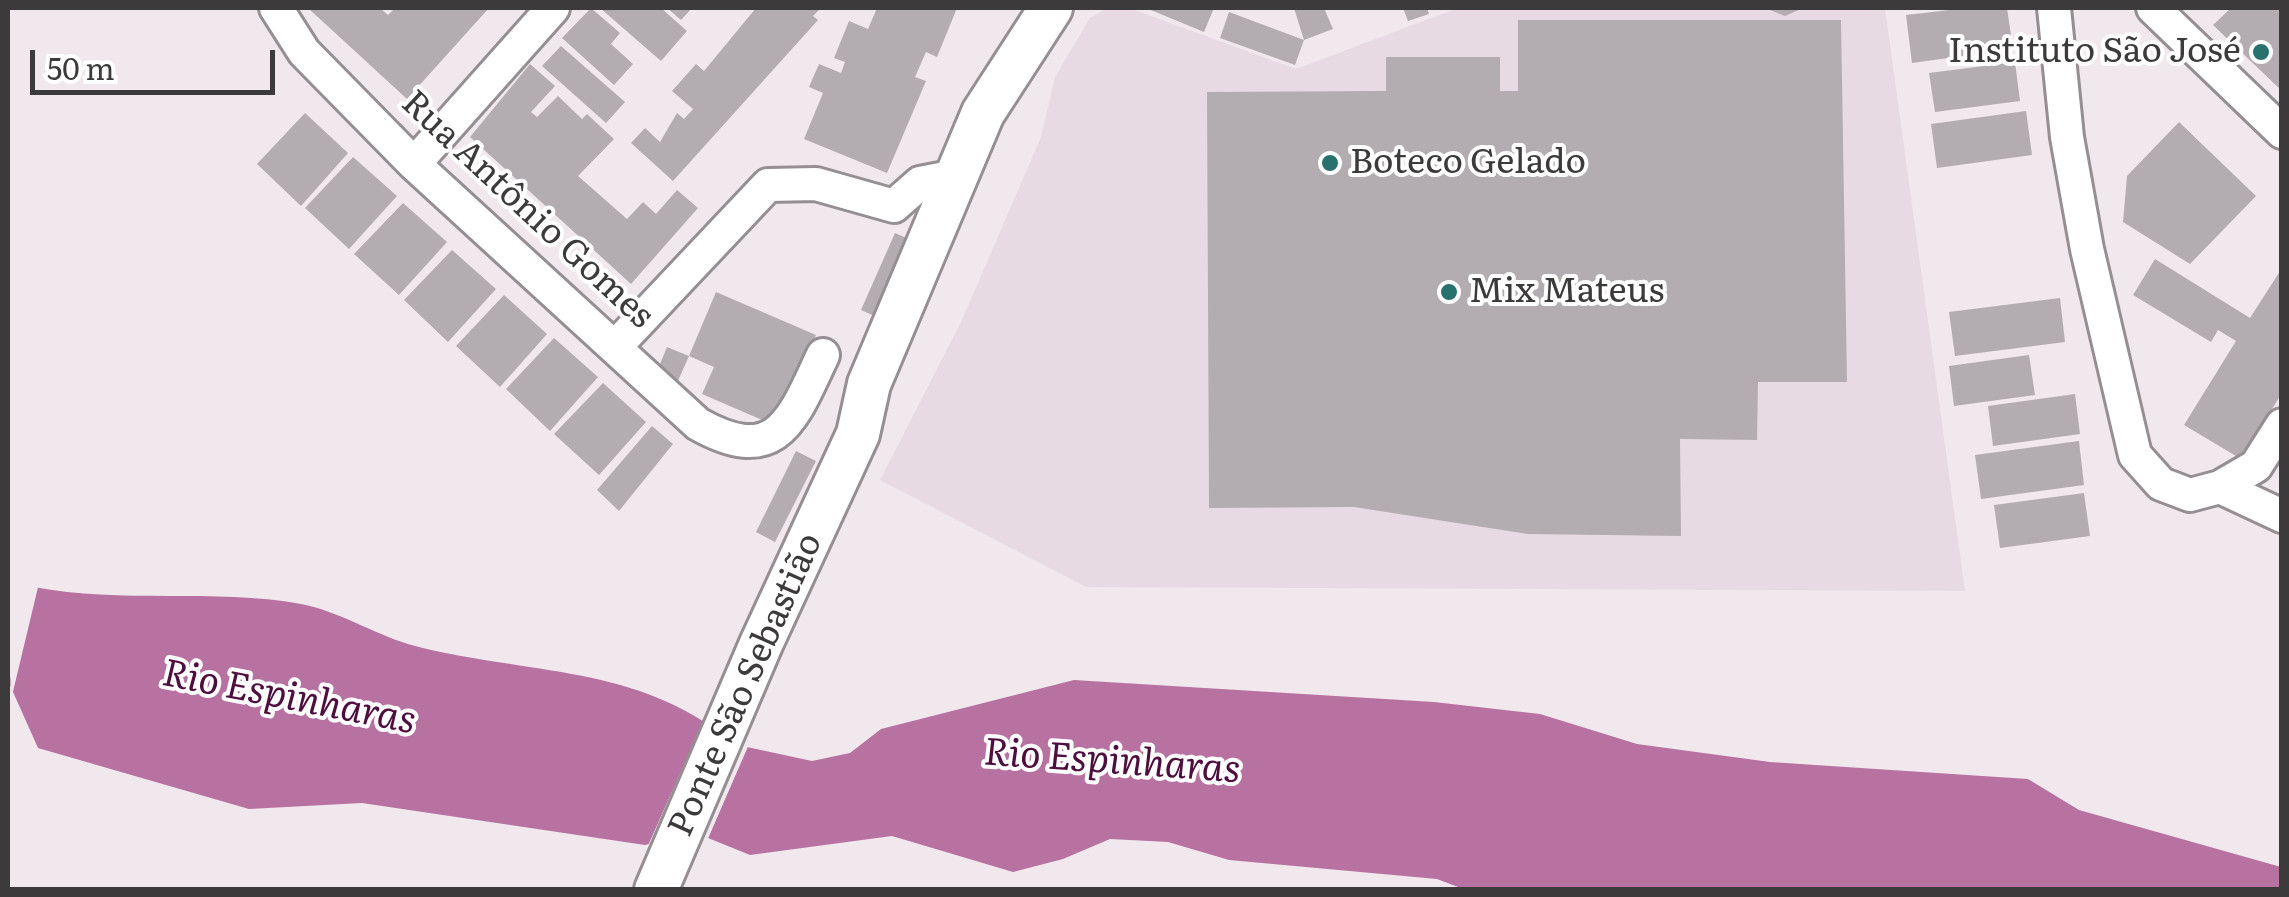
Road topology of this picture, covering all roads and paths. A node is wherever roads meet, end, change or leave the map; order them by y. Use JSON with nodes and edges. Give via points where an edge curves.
{"nodes":[{"id":1,"x":276,"y":8,"type":"edge"},
{"id":2,"x":553,"y":8,"type":"edge"},
{"id":3,"x":1051,"y":8,"type":"edge"},
{"id":4,"x":2054,"y":8,"type":"edge"},
{"id":5,"x":2153,"y":8,"type":"edge"},
{"id":6,"x":1027,"y":45,"type":"junction"},
{"id":7,"x":2282,"y":132,"type":"edge"},
{"id":8,"x":414,"y":164,"type":"junction"},
{"id":9,"x":956,"y":176,"type":"junction"},
{"id":10,"x":946,"y":234,"type":"junction"},
{"id":11,"x":615,"y":346,"type":"junction"},
{"id":12,"x":823,"y":355,"type":"dead end"},
{"id":13,"x":2282,"y":425,"type":"edge"},
{"id":14,"x":2220,"y":488,"type":"junction"},
{"id":15,"x":2282,"y":516,"type":"edge"},
{"id":16,"x":656,"y":890,"type":"edge"}],
"edges":[{"from":1,"to":8,"type":"street","name":"Rua Antônio Gomes","via":[[304,52]]},
{"from":2,"to":8,"type":"street"},
{"from":3,"to":6,"type":"main road"},
{"from":4,"to":14,"type":"street","via":[[2084,230],[2134,456],[2161,484],[2190,494]]},
{"from":5,"to":7,"type":"street"},
{"from":6,"to":9,"type":"main road","via":[[983,114]]},
{"from":6,"to":10,"type":"main road","via":[[1022,83]]},
{"from":8,"to":11,"type":"street","name":"Rua Antônio Gomes"},
{"from":9,"to":10,"type":"main road"},
{"from":9,"to":11,"type":"street","via":[[920,184],[894,206],[816,184],[768,185]]},
{"from":10,"to":16,"type":"main road","name":"Ponte São Sebastião","via":[[890,394],[858,434]]},
{"from":11,"to":12,"type":"street","name":"Rua Antônio Gomes","via":[[698,424],[744,442],[786,430]]},
{"from":13,"to":14,"type":"street","via":[[2256,466]]},
{"from":14,"to":15,"type":"street"}]}
